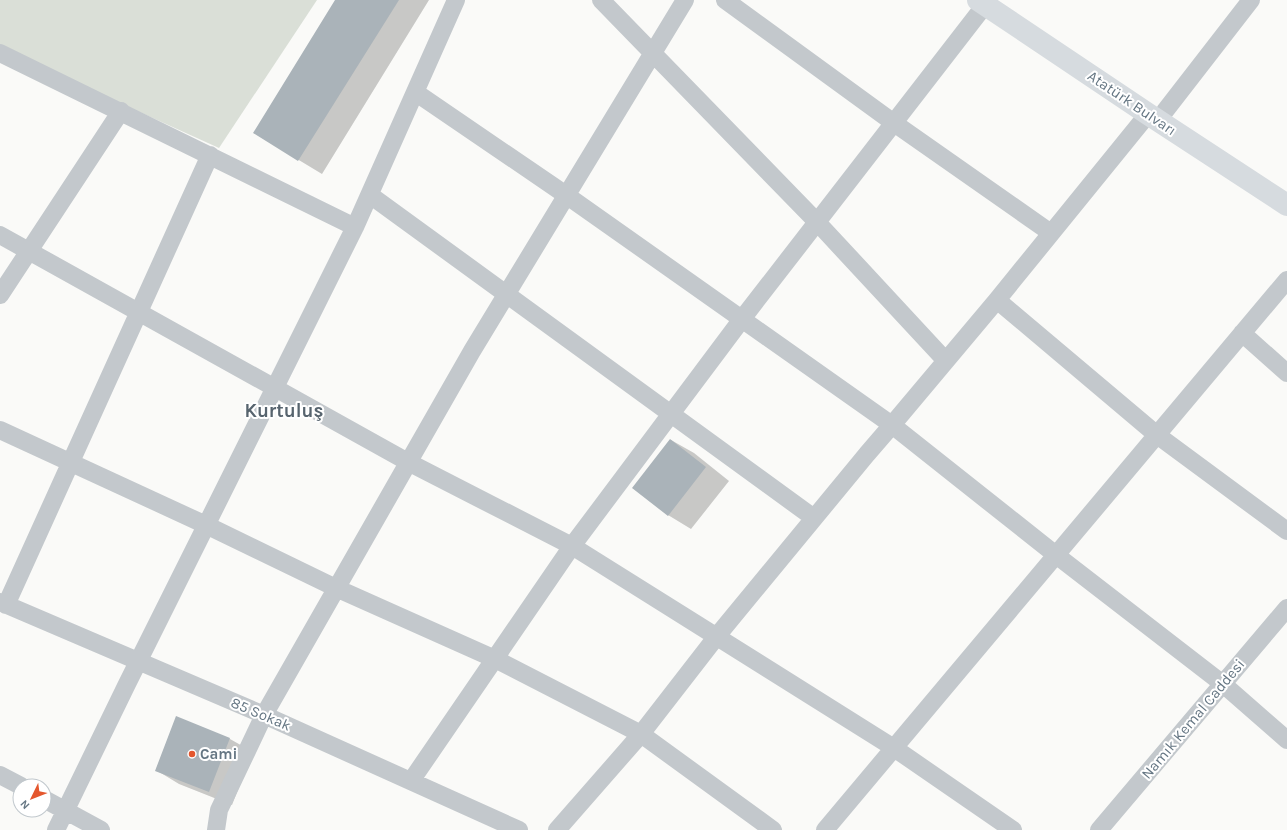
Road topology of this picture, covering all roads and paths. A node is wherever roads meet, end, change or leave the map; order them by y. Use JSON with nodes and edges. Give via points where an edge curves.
{"nodes":[{"id":1,"x":456,"y":0,"type":"edge"},
{"id":2,"x":601,"y":0,"type":"edge"},
{"id":3,"x":685,"y":0,"type":"edge"},
{"id":4,"x":725,"y":0,"type":"edge"},
{"id":5,"x":1251,"y":0,"type":"edge"},
{"id":6,"x":985,"y":2,"type":"edge"},
{"id":7,"x":0,"y":53,"type":"edge"},
{"id":8,"x":652,"y":53,"type":"junction"},
{"id":9,"x":415,"y":92,"type":"junction"},
{"id":10,"x":120,"y":111,"type":"junction"},
{"id":11,"x":1156,"y":113,"type":"junction"},
{"id":12,"x":894,"y":123,"type":"junction"},
{"id":13,"x":210,"y":155,"type":"junction"},
{"id":14,"x":1287,"y":191,"type":"edge"},
{"id":15,"x":370,"y":195,"type":"junction"},
{"id":16,"x":566,"y":195,"type":"junction"},
{"id":17,"x":1287,"y":205,"type":"edge"},
{"id":18,"x":817,"y":222,"type":"junction"},
{"id":19,"x":355,"y":228,"type":"junction"},
{"id":20,"x":1051,"y":233,"type":"junction"},
{"id":21,"x":0,"y":235,"type":"edge"},
{"id":22,"x":29,"y":251,"type":"junction"},
{"id":23,"x":1287,"y":280,"type":"edge"},
{"id":24,"x":506,"y":294,"type":"junction"},
{"id":25,"x":0,"y":296,"type":"edge"},
{"id":26,"x":997,"y":300,"type":"junction"},
{"id":27,"x":139,"y":312,"type":"junction"},
{"id":28,"x":742,"y":319,"type":"junction"},
{"id":29,"x":1242,"y":333,"type":"junction"},
{"id":30,"x":946,"y":361,"type":"junction"},
{"id":31,"x":1287,"y":373,"type":"edge"},
{"id":32,"x":275,"y":387,"type":"junction"},
{"id":33,"x":671,"y":414,"type":"junction"},
{"id":34,"x":892,"y":426,"type":"junction"},
{"id":35,"x":0,"y":430,"type":"edge"},
{"id":36,"x":1156,"y":435,"type":"junction"},
{"id":37,"x":408,"y":462,"type":"junction"},
{"id":38,"x":70,"y":463,"type":"junction"},
{"id":39,"x":814,"y":518,"type":"junction"},
{"id":40,"x":206,"y":525,"type":"junction"},
{"id":41,"x":1287,"y":531,"type":"edge"},
{"id":42,"x":572,"y":546,"type":"junction"},
{"id":43,"x":1056,"y":555,"type":"junction"},
{"id":44,"x":336,"y":588,"type":"junction"},
{"id":45,"x":3,"y":604,"type":"edge"},
{"id":46,"x":1287,"y":608,"type":"edge"},
{"id":47,"x":717,"y":636,"type":"junction"},
{"id":48,"x":495,"y":659,"type":"junction"},
{"id":49,"x":138,"y":662,"type":"junction"},
{"id":50,"x":1223,"y":684,"type":"junction"},
{"id":51,"x":264,"y":715,"type":"junction"},
{"id":52,"x":641,"y":734,"type":"junction"},
{"id":53,"x":1287,"y":740,"type":"edge"},
{"id":54,"x":894,"y":748,"type":"junction"},
{"id":55,"x":0,"y":775,"type":"edge"},
{"id":56,"x":12,"y":781,"type":"edge"},
{"id":57,"x":411,"y":781,"type":"junction"},
{"id":58,"x":52,"y":803,"type":"edge"},
{"id":59,"x":65,"y":810,"type":"junction"},
{"id":60,"x":56,"y":830,"type":"edge"},
{"id":61,"x":101,"y":830,"type":"edge"},
{"id":62,"x":216,"y":830,"type":"edge"},
{"id":63,"x":519,"y":830,"type":"edge"},
{"id":64,"x":557,"y":830,"type":"edge"},
{"id":65,"x":773,"y":830,"type":"edge"},
{"id":66,"x":825,"y":830,"type":"edge"},
{"id":67,"x":1013,"y":830,"type":"edge"},
{"id":68,"x":1099,"y":830,"type":"edge"}],
"edges":[{"from":1,"to":9,"type":"street"},
{"from":2,"to":8,"type":"street"},
{"from":3,"to":8,"type":"street"},
{"from":4,"to":12,"type":"street"},
{"from":5,"to":11,"type":"street"},
{"from":6,"to":11,"type":"main road","name":"Atatürk Bulvarı"},
{"from":6,"to":12,"type":"street"},
{"from":7,"to":10,"type":"street"},
{"from":8,"to":16,"type":"street"},
{"from":8,"to":18,"type":"street"},
{"from":9,"to":15,"type":"street"},
{"from":9,"to":16,"type":"street"},
{"from":10,"to":13,"type":"street"},
{"from":10,"to":22,"type":"street"},
{"from":11,"to":14,"type":"main road","name":"Atatürk Bulvarı"},
{"from":11,"to":17,"type":"main road","name":"Atatürk Bulvarı"},
{"from":11,"to":20,"type":"street"},
{"from":12,"to":18,"type":"street"},
{"from":12,"to":20,"type":"street"},
{"from":13,"to":19,"type":"street"},
{"from":13,"to":27,"type":"street"},
{"from":15,"to":19,"type":"street"},
{"from":15,"to":24,"type":"street"},
{"from":16,"to":24,"type":"street"},
{"from":16,"to":28,"type":"street"},
{"from":18,"to":28,"type":"street"},
{"from":18,"to":30,"type":"street"},
{"from":19,"to":32,"type":"street"},
{"from":20,"to":26,"type":"street"},
{"from":21,"to":22,"type":"street"},
{"from":22,"to":25,"type":"street"},
{"from":22,"to":27,"type":"street"},
{"from":23,"to":29,"type":"street"},
{"from":24,"to":33,"type":"street"},
{"from":24,"to":37,"type":"street"},
{"from":26,"to":30,"type":"street"},
{"from":26,"to":36,"type":"street"},
{"from":27,"to":32,"type":"street"},
{"from":27,"to":38,"type":"street"},
{"from":28,"to":33,"type":"street"},
{"from":28,"to":34,"type":"street"},
{"from":29,"to":31,"type":"street"},
{"from":29,"to":36,"type":"street"},
{"from":30,"to":34,"type":"street"},
{"from":32,"to":37,"type":"street"},
{"from":32,"to":40,"type":"street"},
{"from":33,"to":39,"type":"street"},
{"from":33,"to":42,"type":"street"},
{"from":34,"to":39,"type":"street"},
{"from":34,"to":43,"type":"street"},
{"from":35,"to":38,"type":"street"},
{"from":36,"to":41,"type":"street"},
{"from":36,"to":43,"type":"street"},
{"from":37,"to":42,"type":"street"},
{"from":37,"to":44,"type":"street"},
{"from":38,"to":40,"type":"street"},
{"from":38,"to":45,"type":"street"},
{"from":39,"to":47,"type":"street"},
{"from":40,"to":44,"type":"street"},
{"from":40,"to":49,"type":"street"},
{"from":42,"to":47,"type":"street"},
{"from":42,"to":48,"type":"street"},
{"from":43,"to":50,"type":"street"},
{"from":43,"to":54,"type":"street"},
{"from":44,"to":48,"type":"street"},
{"from":44,"to":51,"type":"street"},
{"from":45,"to":49,"type":"street","name":"85 Sokak"},
{"from":46,"to":50,"type":"street","name":"Namık Kemal Caddesi"},
{"from":47,"to":52,"type":"street"},
{"from":47,"to":54,"type":"street"},
{"from":48,"to":52,"type":"street"},
{"from":48,"to":57,"type":"street"},
{"from":49,"to":51,"type":"street","name":"85 Sokak"},
{"from":49,"to":59,"type":"street"},
{"from":50,"to":53,"type":"street"},
{"from":50,"to":68,"type":"street","name":"Namık Kemal Caddesi"},
{"from":51,"to":57,"type":"street","name":"85 Sokak"},
{"from":51,"to":62,"type":"street","via":[[219,810]]},
{"from":52,"to":64,"type":"street"},
{"from":52,"to":65,"type":"street"},
{"from":54,"to":66,"type":"street"},
{"from":54,"to":67,"type":"street"},
{"from":55,"to":56,"type":"street"},
{"from":57,"to":63,"type":"street","name":"85 Sokak"},
{"from":58,"to":59,"type":"street"},
{"from":59,"to":60,"type":"street"},
{"from":59,"to":61,"type":"street"}]}
